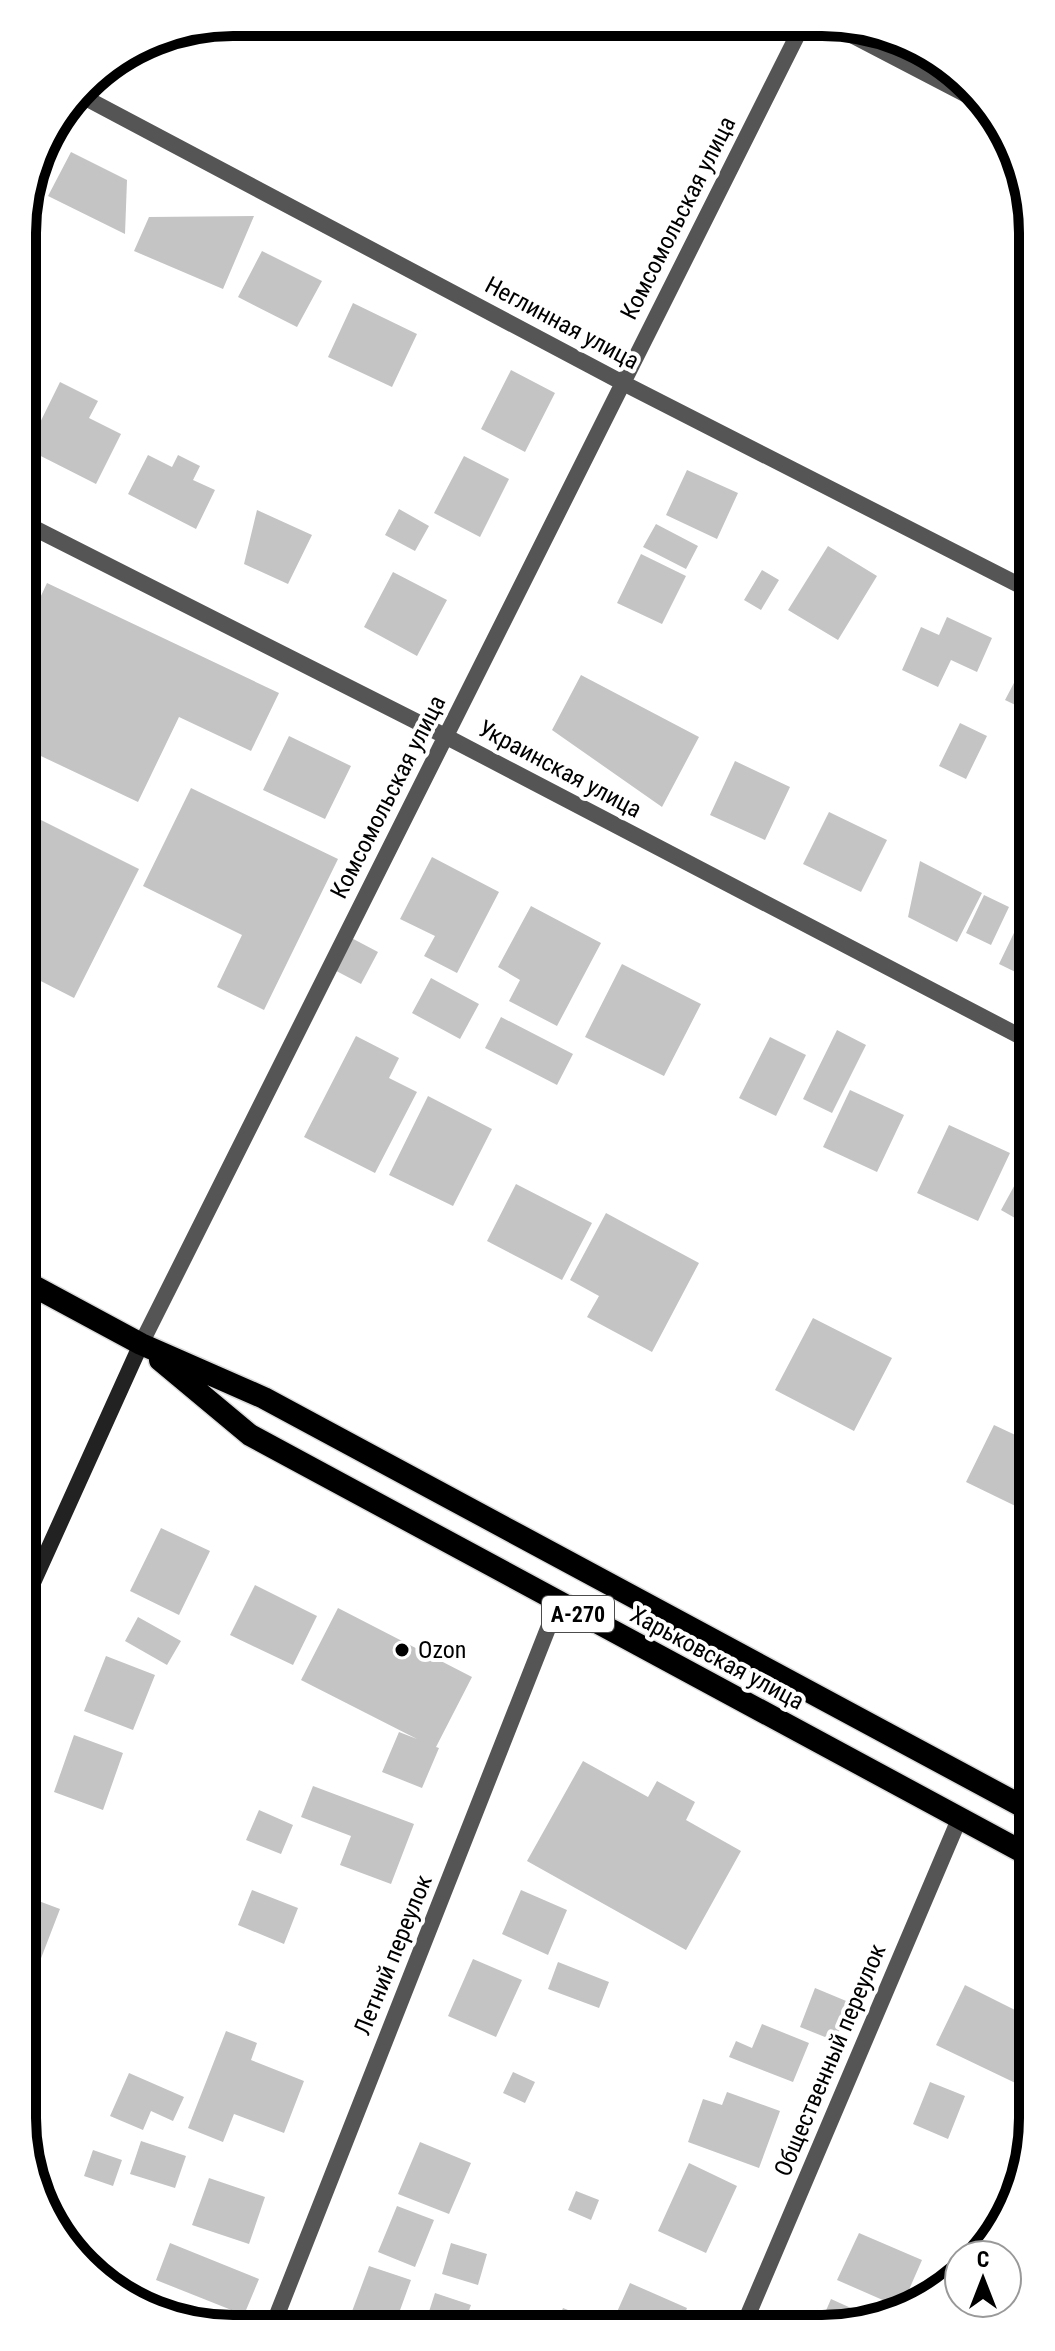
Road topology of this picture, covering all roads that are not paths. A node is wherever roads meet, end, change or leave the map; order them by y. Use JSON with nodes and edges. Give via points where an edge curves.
{"nodes":[{"id":1,"x":797,"y":36,"type":"edge"},
{"id":2,"x":861,"y":40,"type":"edge"},
{"id":3,"x":956,"y":90,"type":"edge"},
{"id":4,"x":88,"y":100,"type":"edge"},
{"id":5,"x":623,"y":383,"type":"junction"},
{"id":6,"x":36,"y":529,"type":"edge"},
{"id":7,"x":1019,"y":585,"type":"edge"},
{"id":8,"x":445,"y":736,"type":"junction"},
{"id":9,"x":1019,"y":1036,"type":"edge"},
{"id":10,"x":36,"y":1287,"type":"edge"},
{"id":11,"x":141,"y":1344,"type":"junction"},
{"id":12,"x":36,"y":1576,"type":"edge"},
{"id":13,"x":558,"y":1603,"type":"junction"},
{"id":14,"x":1019,"y":1805,"type":"edge"},
{"id":15,"x":960,"y":1817,"type":"junction"},
{"id":16,"x":1019,"y":1850,"type":"edge"},
{"id":17,"x":277,"y":2315,"type":"edge"},
{"id":18,"x":748,"y":2315,"type":"edge"}],
"edges":[{"from":1,"to":5,"type":"street","name":"Комсомольская улица"},
{"from":2,"to":3,"type":"street"},
{"from":4,"to":5,"type":"street","name":"Неглинная улица"},
{"from":5,"to":7,"type":"street","name":"Неглинная улица"},
{"from":5,"to":8,"type":"street","name":"Комсомольская улица"},
{"from":6,"to":8,"type":"street","name":"Украинская улица"},
{"from":8,"to":9,"type":"street","name":"Украинская улица"},
{"from":8,"to":11,"type":"street","name":"Комсомольская улица"},
{"from":10,"to":11,"type":"highway","name":"Харьковская улица","number":"А-270"},
{"from":11,"to":12,"type":"main road","name":"Комсомольская улица"},
{"from":11,"to":13,"type":"highway","name":"Харьковская улица","number":"А-270","via":[[250,1435]]},
{"from":11,"to":14,"type":"highway","name":"Харьковская улица","number":"А-270","via":[[264,1398]]},
{"from":13,"to":15,"type":"highway","name":"Харьковская улица","number":"А-270"},
{"from":13,"to":17,"type":"street","name":"Летний переулок"},
{"from":15,"to":16,"type":"highway","name":"Харьковская улица","number":"А-270"},
{"from":15,"to":18,"type":"street","name":"Общественный переулок"}]}
